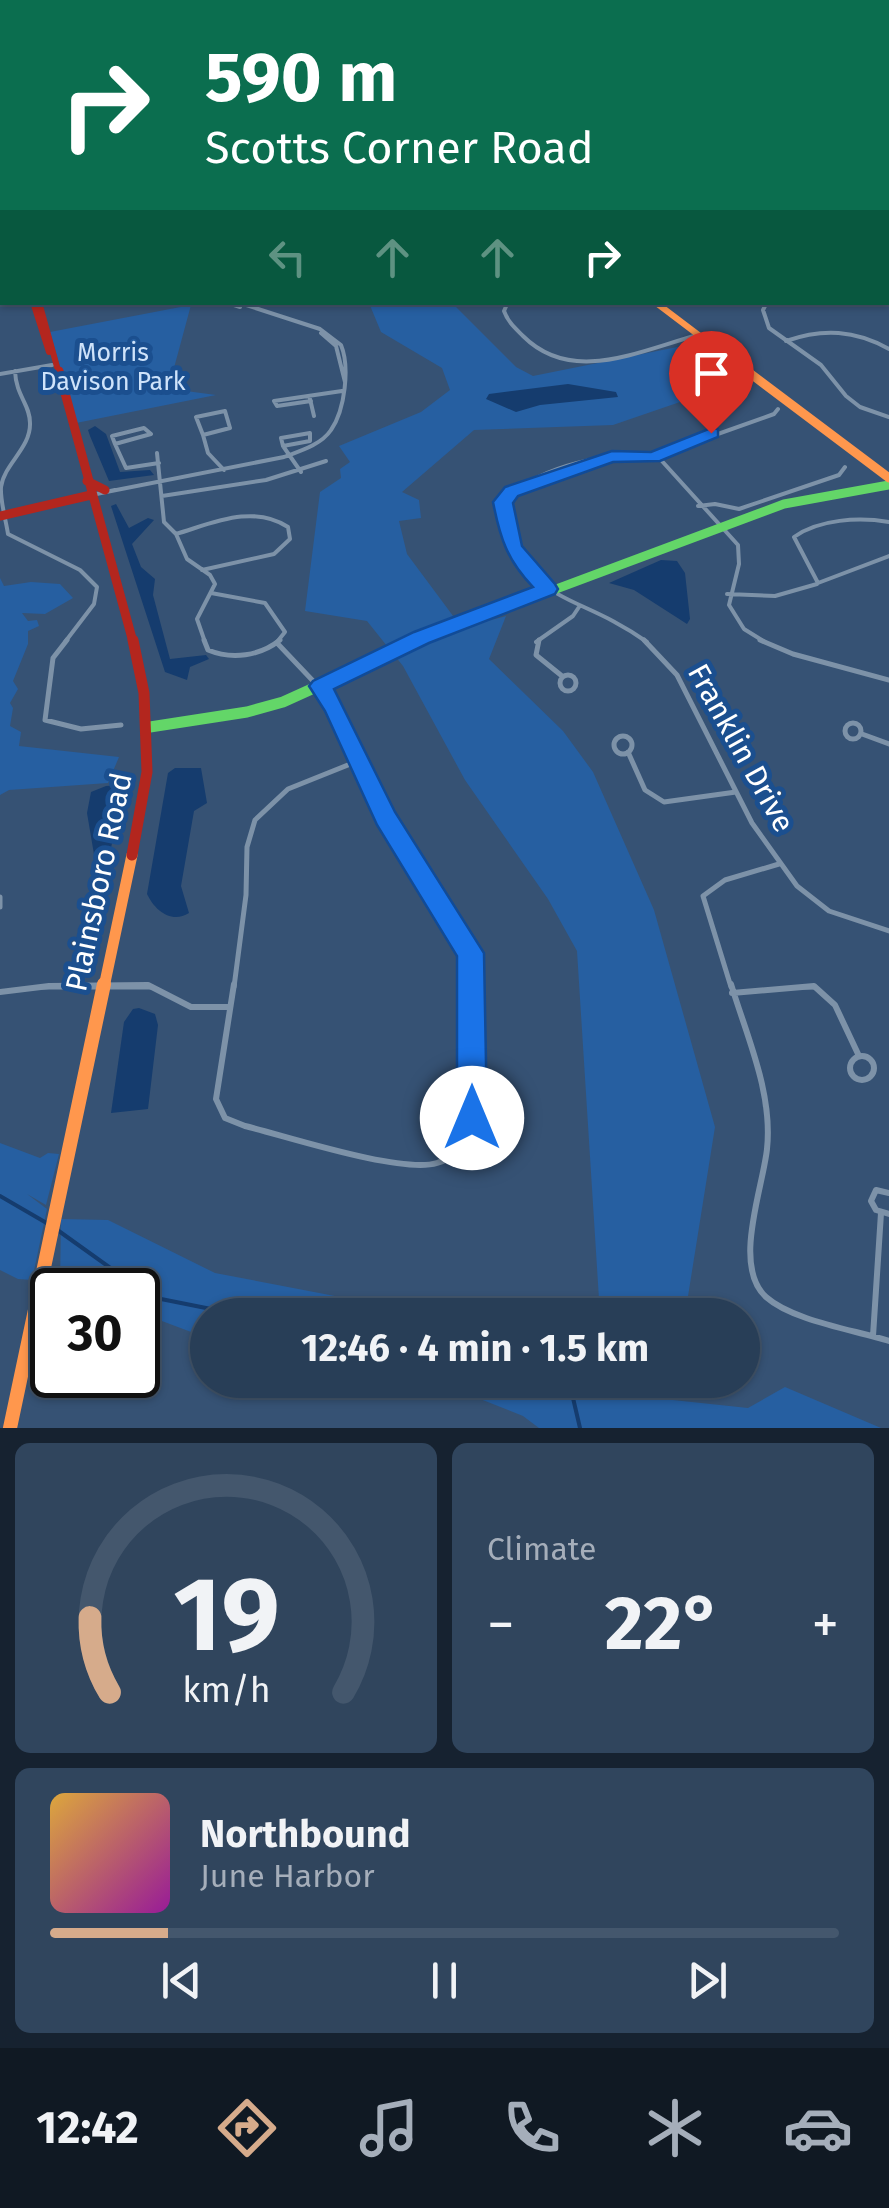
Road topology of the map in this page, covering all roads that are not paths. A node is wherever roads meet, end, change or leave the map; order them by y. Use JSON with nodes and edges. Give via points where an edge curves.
{"nodes":[{"id":1,"x":37,"y":305,"type":"edge"},
{"id":2,"x":234,"y":305,"type":"edge"},
{"id":3,"x":247,"y":305,"type":"edge"},
{"id":4,"x":507,"y":305,"type":"edge"},
{"id":5,"x":658,"y":305,"type":"edge"},
{"id":6,"x":764,"y":305,"type":"edge"},
{"id":7,"x":698,"y":334,"type":"junction"},
{"id":8,"x":786,"y":341,"type":"junction"},
{"id":9,"x":889,"y":348,"type":"edge"},
{"id":10,"x":51,"y":359,"type":"junction"},
{"id":11,"x":17,"y":371,"type":"junction"},
{"id":12,"x":0,"y":374,"type":"edge"},
{"id":13,"x":345,"y":382,"type":"junction"},
{"id":14,"x":342,"y":391,"type":"junction"},
{"id":15,"x":310,"y":399,"type":"junction"},
{"id":16,"x":778,"y":410,"type":"dead end"},
{"id":17,"x":314,"y":416,"type":"dead end"},
{"id":18,"x":889,"y":418,"type":"edge"},
{"id":19,"x":203,"y":435,"type":"junction"},
{"id":20,"x":115,"y":444,"type":"junction"},
{"id":21,"x":283,"y":446,"type":"junction"},
{"id":22,"x":157,"y":453,"type":"dead end"},
{"id":23,"x":287,"y":454,"type":"junction"},
{"id":24,"x":654,"y":457,"type":"junction"},
{"id":25,"x":326,"y":461,"type":"dead end"},
{"id":26,"x":159,"y":463,"type":"junction"},
{"id":27,"x":845,"y":467,"type":"dead end"},
{"id":28,"x":224,"y":470,"type":"junction"},
{"id":29,"x":301,"y":472,"type":"junction"},
{"id":30,"x":162,"y":478,"type":"junction"},
{"id":31,"x":87,"y":481,"type":"junction"},
{"id":32,"x":889,"y":482,"type":"edge"},
{"id":33,"x":111,"y":491,"type":"junction"},
{"id":34,"x":0,"y":492,"type":"edge"},
{"id":35,"x":91,"y":495,"type":"junction"},
{"id":36,"x":162,"y":496,"type":"junction"},
{"id":37,"x":698,"y":506,"type":"junction"},
{"id":38,"x":94,"y":508,"type":"junction"},
{"id":39,"x":2,"y":516,"type":"edge"},
{"id":40,"x":889,"y":522,"type":"edge"},
{"id":41,"x":720,"y":526,"type":"junction"},
{"id":42,"x":176,"y":534,"type":"junction"},
{"id":43,"x":889,"y":556,"type":"edge"},
{"id":44,"x":202,"y":570,"type":"junction"},
{"id":45,"x":818,"y":583,"type":"junction"},
{"id":46,"x":547,"y":589,"type":"junction"},
{"id":47,"x":211,"y":594,"type":"junction"},
{"id":48,"x":728,"y":594,"type":"junction"},
{"id":49,"x":579,"y":607,"type":"junction"},
{"id":50,"x":278,"y":644,"type":"junction"},
{"id":51,"x":562,"y":676,"type":"dead end"},
{"id":52,"x":889,"y":680,"type":"edge"},
{"id":53,"x":320,"y":686,"type":"junction"},
{"id":54,"x":121,"y":724,"type":"dead end"},
{"id":55,"x":150,"y":726,"type":"junction"},
{"id":56,"x":862,"y":734,"type":"dead end"},
{"id":57,"x":889,"y":744,"type":"edge"},
{"id":58,"x":628,"y":752,"type":"dead end"},
{"id":59,"x":360,"y":761,"type":"junction"},
{"id":60,"x":736,"y":792,"type":"junction"},
{"id":61,"x":780,"y":864,"type":"junction"},
{"id":62,"x":0,"y":897,"type":"edge"},
{"id":63,"x":0,"y":907,"type":"edge"},
{"id":64,"x":889,"y":932,"type":"edge"},
{"id":65,"x":104,"y":984,"type":"junction"},
{"id":66,"x":0,"y":992,"type":"edge"},
{"id":67,"x":732,"y":994,"type":"junction"},
{"id":68,"x":228,"y":1007,"type":"junction"},
{"id":69,"x":859,"y":1056,"type":"dead end"},
{"id":70,"x":889,"y":1194,"type":"edge"},
{"id":71,"x":885,"y":1214,"type":"edge"},
{"id":72,"x":873,"y":1336,"type":"junction"},
{"id":73,"x":889,"y":1342,"type":"edge"},
{"id":74,"x":10,"y":1428,"type":"edge"}],
"edges":[{"from":1,"to":10,"type":"street","name":"Plainsboro Road"},
{"from":2,"to":13,"type":"street","via":[[330,338]]},
{"from":3,"to":13,"type":"street","via":[[336,338],[348,365]]},
{"from":4,"to":7,"type":"street","via":[[508,321],[547,357],[567,363]]},
{"from":5,"to":7,"type":"street"},
{"from":6,"to":8,"type":"street","via":[[766,322]]},
{"from":7,"to":32,"type":"street"},
{"from":8,"to":9,"type":"street","via":[[835,331]]},
{"from":8,"to":18,"type":"street","via":[[860,407]]},
{"from":10,"to":11,"type":"street"},
{"from":10,"to":31,"type":"street","name":"Plainsboro Road"},
{"from":11,"to":12,"type":"street"},
{"from":11,"to":34,"type":"street","via":[[16,392],[31,426]]},
{"from":13,"to":14,"type":"street"},
{"from":14,"to":15,"type":"street"},
{"from":14,"to":23,"type":"street","via":[[328,434]]},
{"from":15,"to":15,"type":"street","via":[[276,400],[274,406]]},
{"from":15,"to":17,"type":"street"},
{"from":16,"to":24,"type":"street"},
{"from":19,"to":19,"type":"street","via":[[196,416],[226,412],[230,428]]},
{"from":19,"to":28,"type":"street"},
{"from":20,"to":20,"type":"street","via":[[112,436],[144,428],[151,434]]},
{"from":20,"to":26,"type":"street","via":[[126,468]]},
{"from":21,"to":21,"type":"street","via":[[283,436],[310,434],[310,440]]},
{"from":21,"to":23,"type":"street"},
{"from":22,"to":26,"type":"street"},
{"from":23,"to":28,"type":"street"},
{"from":23,"to":29,"type":"street"},
{"from":24,"to":37,"type":"street","via":[[670,466]]},
{"from":24,"to":46,"type":"street","name":"Franklin Drive","via":[[612,457],[506,496],[513,550]]},
{"from":25,"to":29,"type":"street"},
{"from":26,"to":30,"type":"street"},
{"from":27,"to":37,"type":"street","via":[[739,509]]},
{"from":28,"to":30,"type":"street"},
{"from":29,"to":36,"type":"street"},
{"from":30,"to":33,"type":"street"},
{"from":30,"to":36,"type":"street"},
{"from":31,"to":33,"type":"street"},
{"from":31,"to":35,"type":"street","name":"Plainsboro Road"},
{"from":32,"to":41,"type":"street","via":[[784,504]]},
{"from":33,"to":35,"type":"street"},
{"from":33,"to":38,"type":"street"},
{"from":34,"to":39,"type":"street"},
{"from":35,"to":38,"type":"street","name":"Plainsboro Road"},
{"from":35,"to":39,"type":"street"},
{"from":36,"to":42,"type":"street","via":[[160,513]]},
{"from":37,"to":41,"type":"street"},
{"from":38,"to":55,"type":"street","name":"Plainsboro Road","via":[[143,672]]},
{"from":39,"to":54,"type":"street","via":[[12,538],[80,570],[97,587],[94,604],[56,652],[44,717],[49,725]]},
{"from":40,"to":45,"type":"street","via":[[864,519],[796,533]]},
{"from":41,"to":46,"type":"street"},
{"from":41,"to":48,"type":"street","via":[[740,551]]},
{"from":42,"to":44,"type":"street","via":[[187,559]]},
{"from":42,"to":44,"type":"street","via":[[236,517],[276,518],[288,527],[282,552]]},
{"from":43,"to":45,"type":"street"},
{"from":44,"to":47,"type":"street","via":[[213,579]]},
{"from":45,"to":48,"type":"street","via":[[775,596]]},
{"from":46,"to":49,"type":"street","name":"Franklin Drive"},
{"from":46,"to":53,"type":"street"},
{"from":47,"to":50,"type":"street","via":[[265,603],[285,632]]},
{"from":47,"to":50,"type":"street","via":[[196,619],[208,650],[230,658]]},
{"from":48,"to":52,"type":"street","via":[[736,620],[754,636]]},
{"from":49,"to":51,"type":"street","via":[[536,642],[536,656]]},
{"from":49,"to":60,"type":"street","name":"Franklin Drive","via":[[633,631],[674,669]]},
{"from":50,"to":53,"type":"street"},
{"from":53,"to":55,"type":"street","via":[[248,712]]},
{"from":53,"to":59,"type":"street"},
{"from":55,"to":65,"type":"street","name":"Plainsboro Road","via":[[146,789]]},
{"from":56,"to":57,"type":"street"},
{"from":58,"to":60,"type":"street","via":[[644,790],[664,802]]},
{"from":59,"to":68,"type":"street","via":[[300,783],[254,821]]},
{"from":59,"to":68,"type":"street","via":[[386,818],[470,953],[472,1118],[466,1140],[448,1159],[417,1166],[225,1118],[216,1099]]},
{"from":60,"to":61,"type":"street","name":"Franklin Drive"},
{"from":61,"to":64,"type":"street","name":"Franklin Drive","via":[[821,906]]},
{"from":61,"to":67,"type":"street","via":[[725,880],[704,896]]},
{"from":62,"to":63,"type":"street"},
{"from":65,"to":66,"type":"street"},
{"from":65,"to":68,"type":"street","via":[[148,984],[191,1007]]},
{"from":65,"to":74,"type":"street","name":"Plainsboro Road"},
{"from":67,"to":69,"type":"street","via":[[814,986],[833,1001]]},
{"from":67,"to":72,"type":"street","via":[[767,1119],[750,1275],[765,1296],[788,1308]]},
{"from":70,"to":71,"type":"street","via":[[871,1196]]},
{"from":71,"to":72,"type":"street"},
{"from":72,"to":73,"type":"street"}]}
